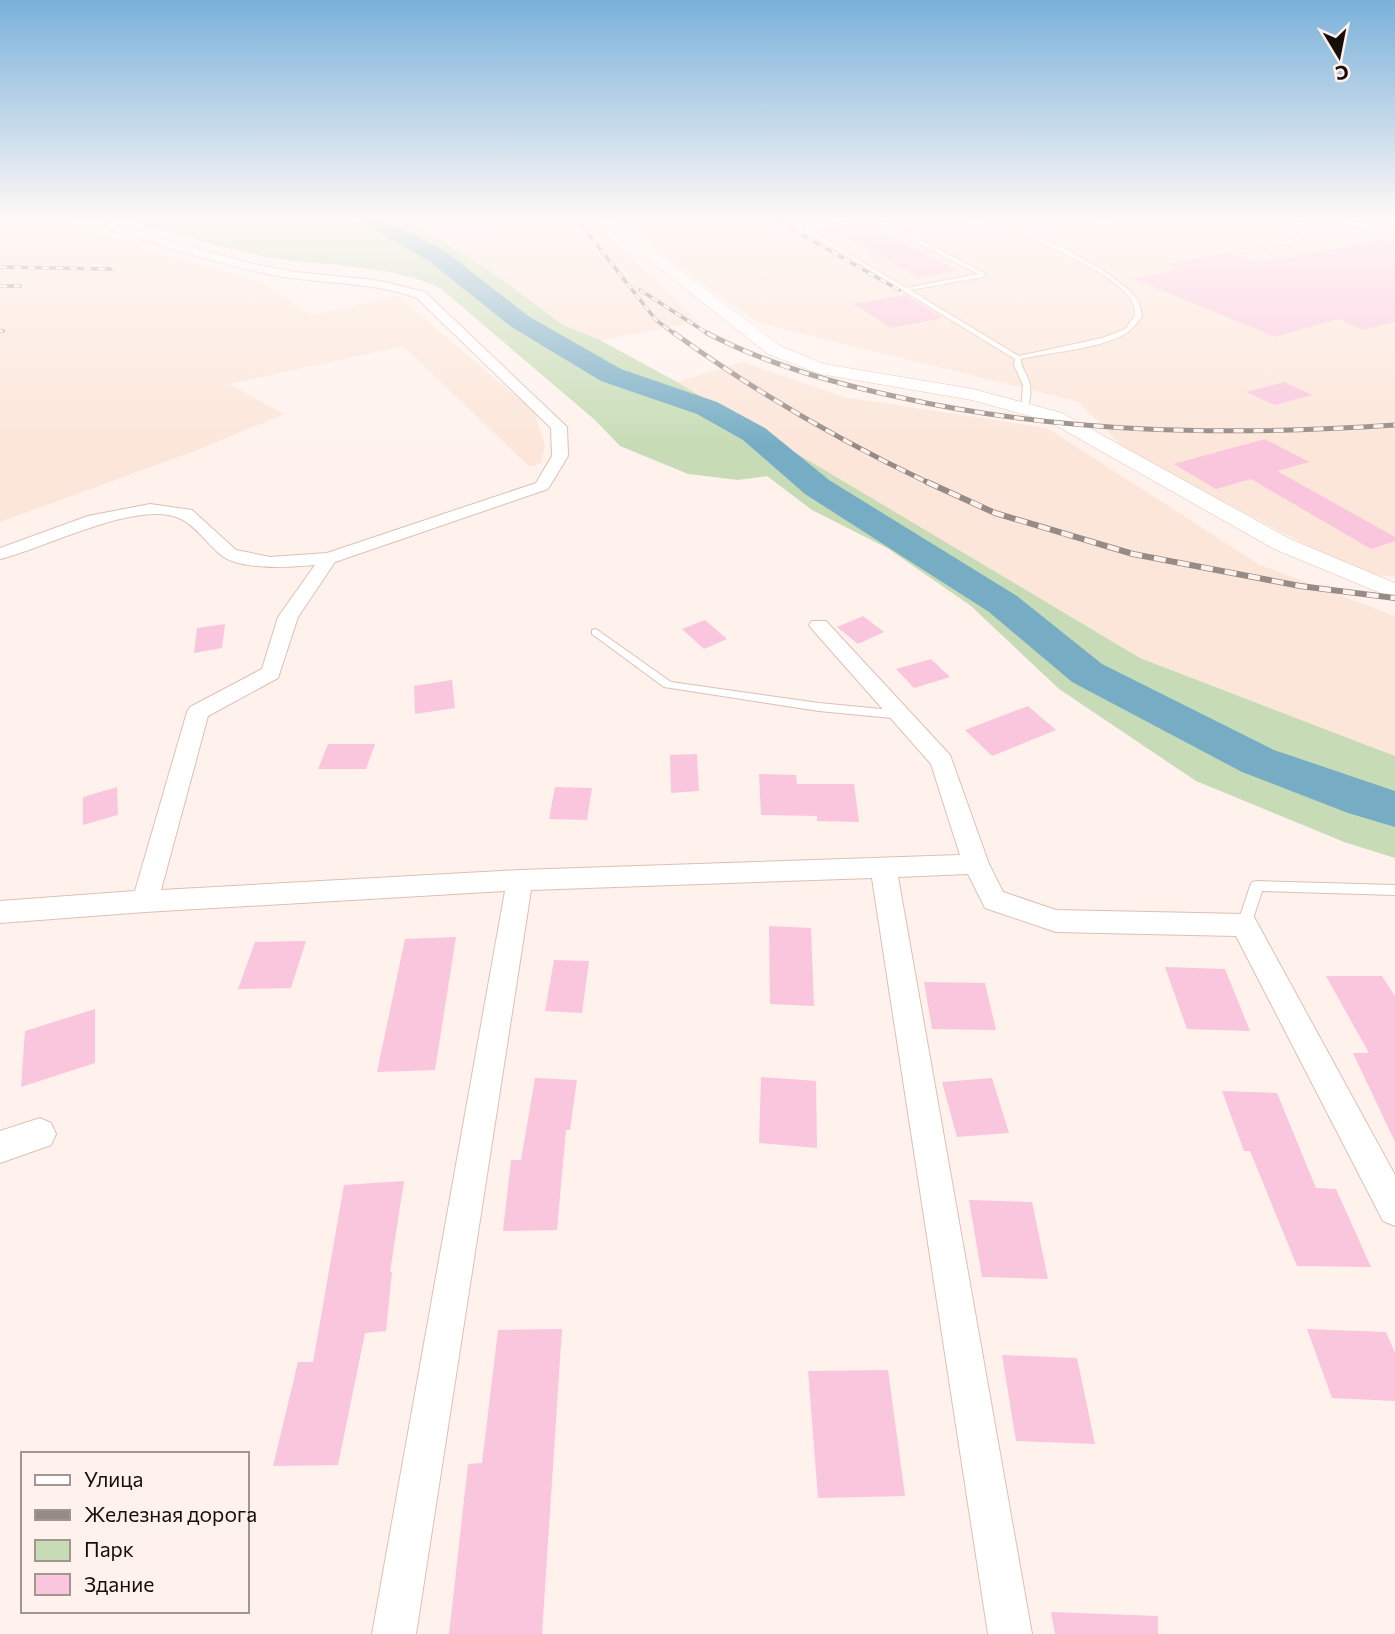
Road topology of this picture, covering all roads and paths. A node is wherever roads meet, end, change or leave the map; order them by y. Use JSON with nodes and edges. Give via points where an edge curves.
{"nodes":[{"id":1,"x":416,"y":293,"type":"edge"},
{"id":2,"x":700,"y":293,"type":"edge"},
{"id":3,"x":914,"y":293,"type":"edge"},
{"id":4,"x":1130,"y":293,"type":"edge"},
{"id":5,"x":1018,"y":358,"type":"junction"},
{"id":6,"x":1024,"y":407,"type":"junction"},
{"id":7,"x":0,"y":554,"type":"edge"},
{"id":8,"x":329,"y":558,"type":"junction"},
{"id":9,"x":1395,"y":592,"type":"edge"},
{"id":10,"x":819,"y":625,"type":"dead end"},
{"id":11,"x":596,"y":632,"type":"dead end"},
{"id":12,"x":902,"y":715,"type":"junction"},
{"id":13,"x":976,"y":864,"type":"junction"},
{"id":14,"x":883,"y":867,"type":"junction"},
{"id":15,"x":520,"y":880,"type":"junction"},
{"id":16,"x":1395,"y":890,"type":"edge"},
{"id":17,"x":145,"y":901,"type":"junction"},
{"id":18,"x":0,"y":912,"type":"edge"},
{"id":19,"x":1244,"y":925,"type":"junction"},
{"id":20,"x":40,"y":1134,"type":"dead end"},
{"id":21,"x":0,"y":1147,"type":"edge"},
{"id":22,"x":1395,"y":1209,"type":"edge"},
{"id":23,"x":394,"y":1634,"type":"edge"},
{"id":24,"x":1010,"y":1634,"type":"edge"}],
"edges":[{"from":1,"to":8,"type":"street","via":[[559,427],[560,456],[542,486]]},
{"from":2,"to":6,"type":"street","via":[[774,350],[820,369]]},
{"from":3,"to":5,"type":"lane"},
{"from":4,"to":5,"type":"lane","via":[[1138,312],[1127,330]]},
{"from":5,"to":6,"type":"lane","via":[[1029,390]]},
{"from":6,"to":9,"type":"street","via":[[1055,416],[1282,544]]},
{"from":7,"to":8,"type":"street","via":[[94,520],[150,509],[186,514],[230,554],[270,563]]},
{"from":8,"to":17,"type":"street","via":[[288,617],[271,673],[198,712]]},
{"from":10,"to":12,"type":"street"},
{"from":11,"to":12,"type":"lane","via":[[668,685]]},
{"from":12,"to":13,"type":"street","via":[[942,761]]},
{"from":13,"to":14,"type":"street"},
{"from":13,"to":19,"type":"street","via":[[995,900],[1056,921]]},
{"from":14,"to":15,"type":"street"},
{"from":14,"to":24,"type":"street"},
{"from":15,"to":17,"type":"street"},
{"from":15,"to":23,"type":"street"},
{"from":16,"to":19,"type":"lane","via":[[1257,886]]},
{"from":17,"to":18,"type":"street"},
{"from":19,"to":22,"type":"street"},
{"from":20,"to":21,"type":"street"}]}
